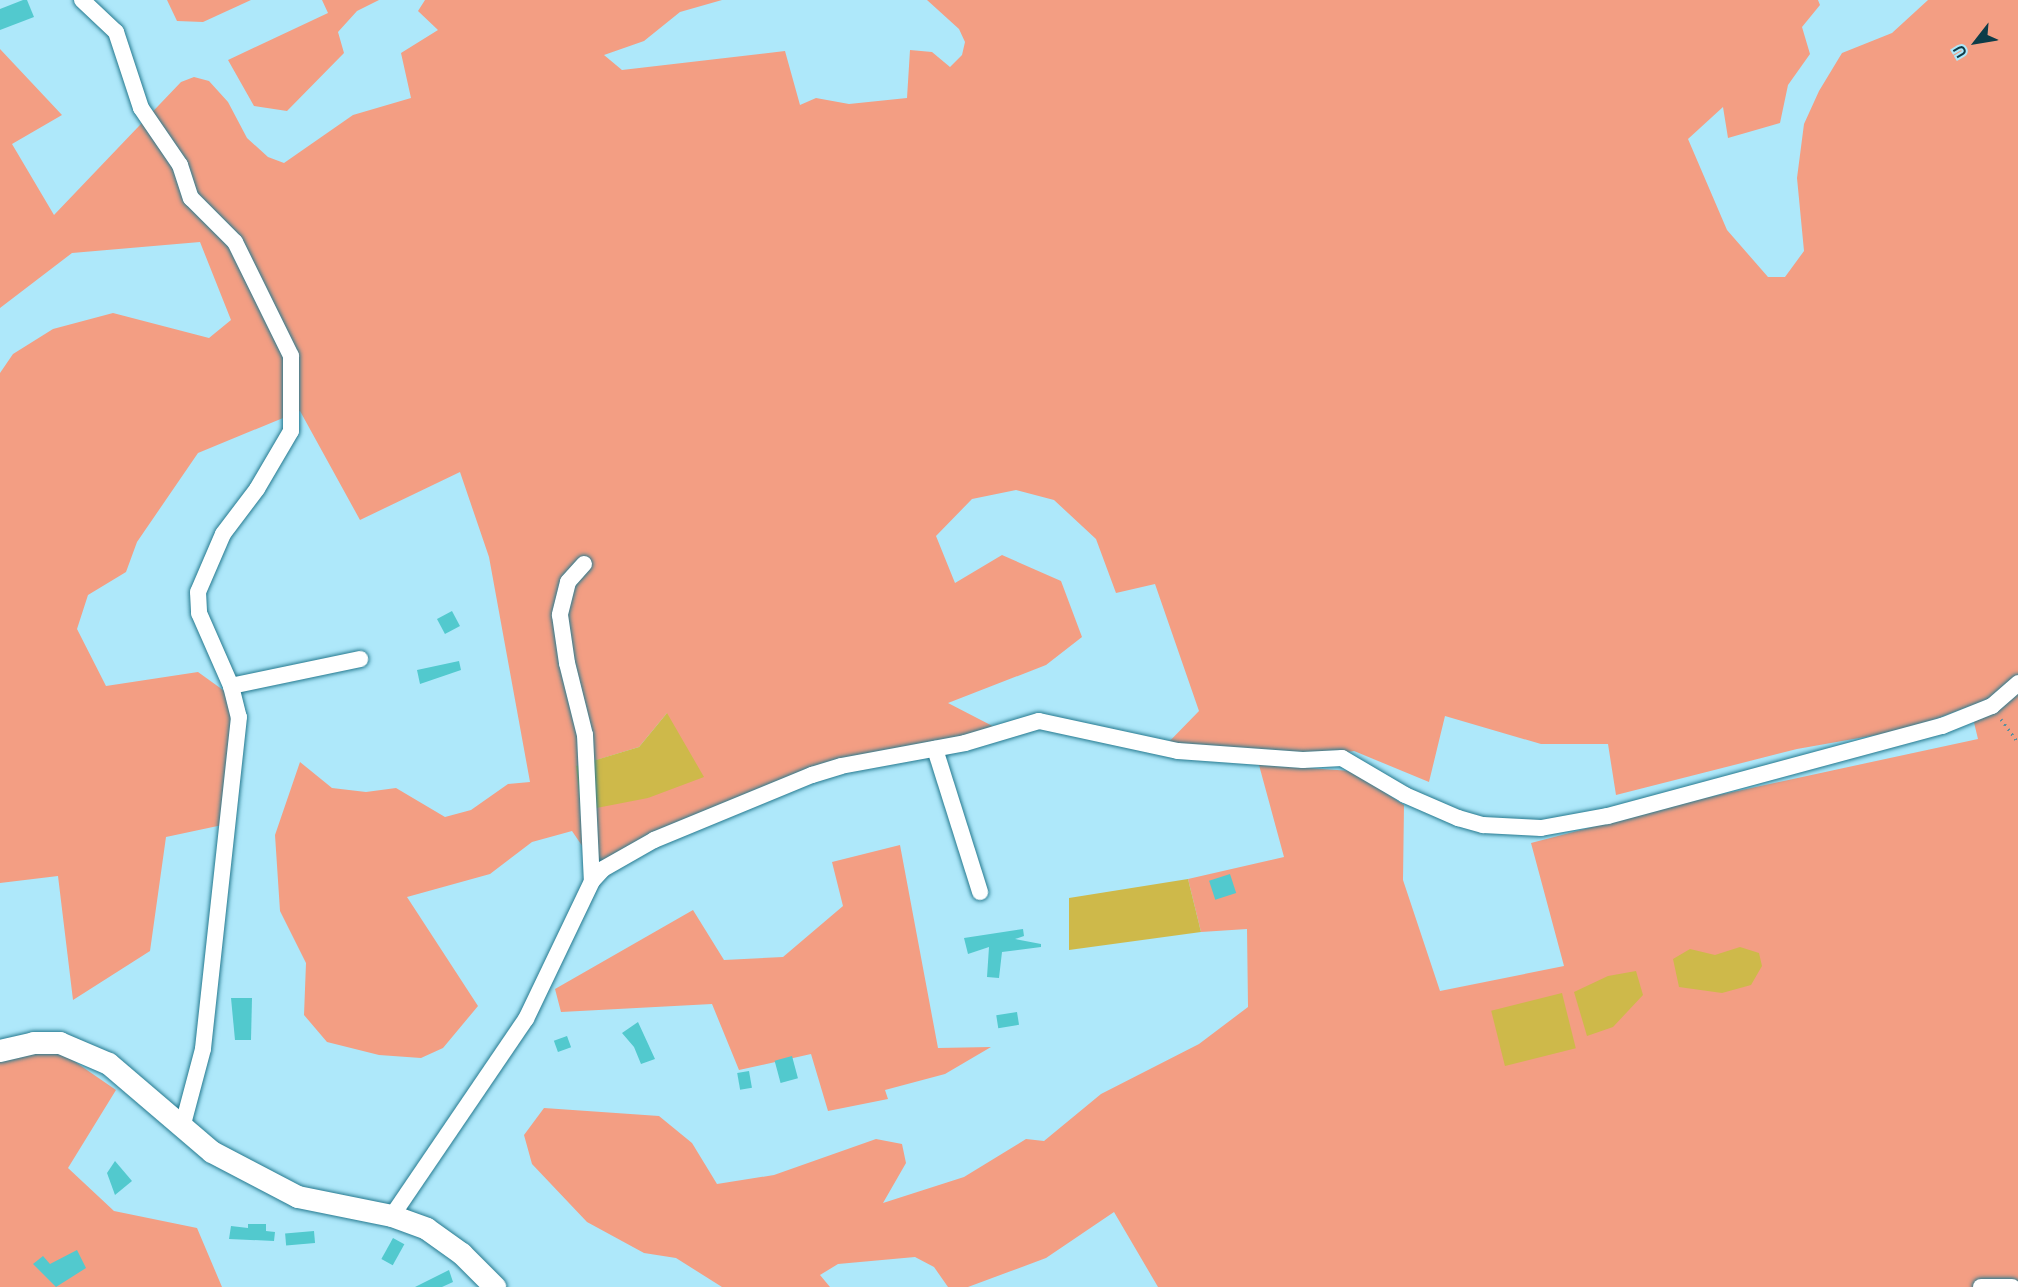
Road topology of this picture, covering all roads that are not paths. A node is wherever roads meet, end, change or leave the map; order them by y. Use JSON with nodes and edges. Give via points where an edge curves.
{"nodes":[{"id":1,"x":82,"y":0,"type":"edge"},
{"id":2,"x":584,"y":564,"type":"dead end"},
{"id":3,"x":360,"y":658,"type":"dead end"},
{"id":4,"x":2018,"y":683,"type":"edge"},
{"id":5,"x":231,"y":686,"type":"junction"},
{"id":6,"x":935,"y":749,"type":"junction"},
{"id":7,"x":592,"y":881,"type":"junction"},
{"id":8,"x":980,"y":892,"type":"dead end"},
{"id":9,"x":0,"y":1051,"type":"edge"},
{"id":10,"x":182,"y":1128,"type":"junction"},
{"id":11,"x":392,"y":1216,"type":"junction"},
{"id":12,"x":495,"y":1287,"type":"edge"},
{"id":13,"x":1981,"y":1287,"type":"edge"},
{"id":14,"x":2012,"y":1287,"type":"edge"}],
"edges":[{"from":1,"to":5,"type":"street","via":[[116,32],[141,108],[180,165],[191,198],[235,242],[291,356],[291,431],[257,489],[223,534],[198,592],[199,613]]},
{"from":2,"to":7,"type":"street","via":[[568,582],[560,615],[585,735]]},
{"from":3,"to":5,"type":"street"},
{"from":4,"to":6,"type":"street","via":[[1992,706],[1942,726],[1600,818],[1541,828],[1483,825],[1458,818],[1406,795],[1342,758],[1303,760],[1178,751],[1038,721]]},
{"from":5,"to":10,"type":"street","via":[[239,717],[221,857],[212,974],[203,1049]]},
{"from":6,"to":7,"type":"street","via":[[812,776],[654,840],[611,864]]},
{"from":6,"to":8,"type":"street"},
{"from":7,"to":11,"type":"street","via":[[526,1019]]},
{"from":9,"to":10,"type":"main road","via":[[34,1043],[60,1043],[109,1064],[133,1080]]},
{"from":10,"to":11,"type":"main road","via":[[213,1152],[298,1197]]},
{"from":11,"to":12,"type":"main road","via":[[428,1229],[462,1254]]},
{"from":13,"to":14,"type":"street"}]}
